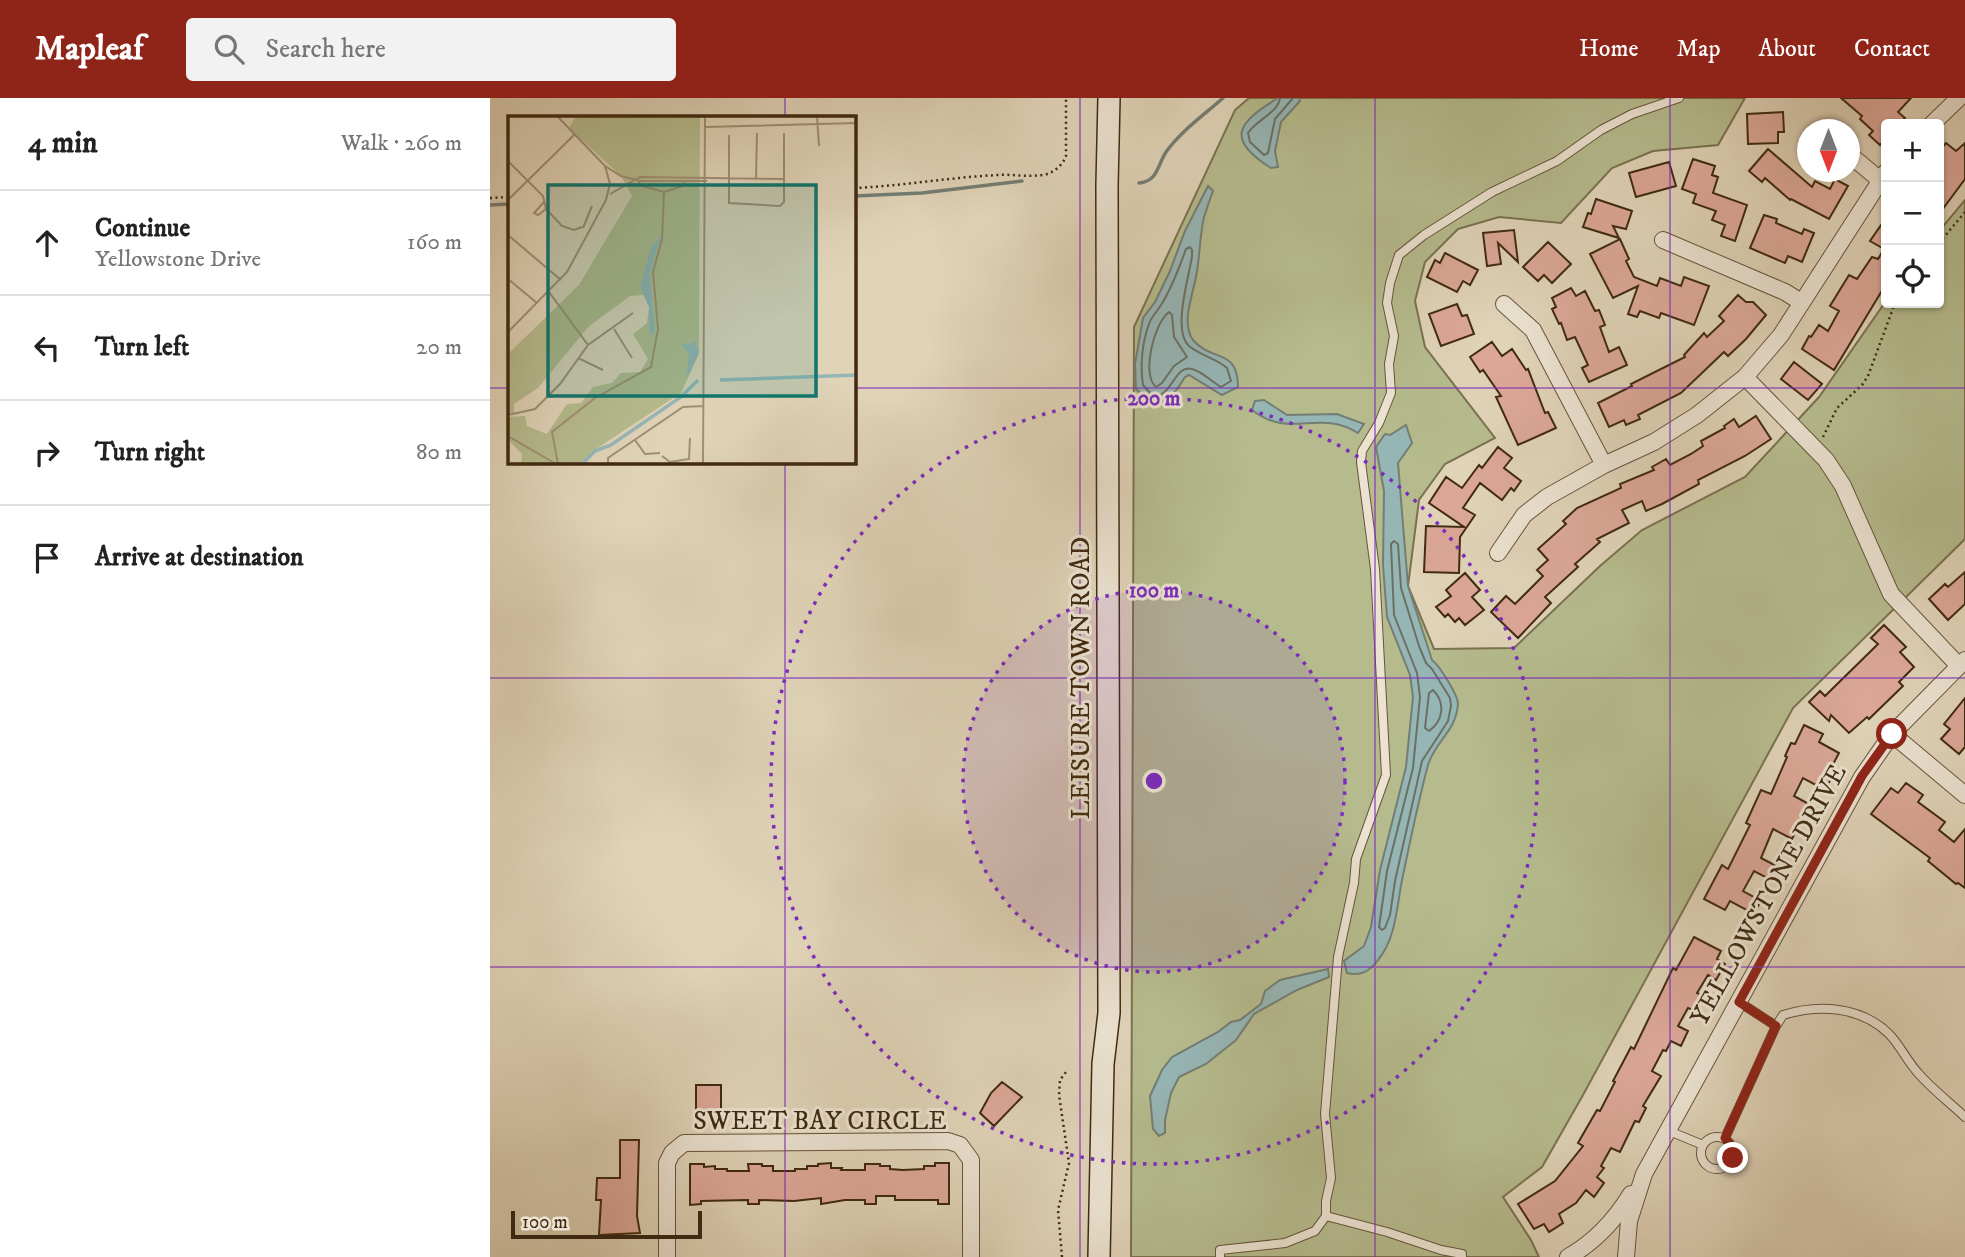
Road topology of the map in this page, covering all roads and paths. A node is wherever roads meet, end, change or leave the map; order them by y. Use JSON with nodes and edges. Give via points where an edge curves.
{"nodes":[{"id":1,"x":1066,"y":98,"type":"edge"},
{"id":2,"x":1109,"y":98,"type":"edge"},
{"id":3,"x":1679,"y":98,"type":"edge"},
{"id":4,"x":1959,"y":98,"type":"edge"},
{"id":5,"x":1937,"y":119,"type":"edge"},
{"id":6,"x":1860,"y":161,"type":"edge"},
{"id":7,"x":1881,"y":175,"type":"edge"},
{"id":8,"x":1881,"y":179,"type":"edge"},
{"id":9,"x":856,"y":187,"type":"edge"},
{"id":10,"x":508,"y":197,"type":"edge"},
{"id":11,"x":490,"y":198,"type":"edge"},
{"id":12,"x":1965,"y":212,"type":"edge"},
{"id":13,"x":1944,"y":237,"type":"edge"},
{"id":14,"x":1663,"y":240,"type":"dead end"},
{"id":15,"x":1801,"y":302,"type":"junction"},
{"id":16,"x":1504,"y":304,"type":"dead end"},
{"id":17,"x":1893,"y":308,"type":"edge"},
{"id":18,"x":1745,"y":377,"type":"junction"},
{"id":19,"x":1826,"y":435,"type":"dead end"},
{"id":20,"x":1604,"y":465,"type":"junction"},
{"id":21,"x":1498,"y":553,"type":"dead end"},
{"id":22,"x":1962,"y":663,"type":"edge"},
{"id":23,"x":1892,"y":734,"type":"junction"},
{"id":24,"x":1965,"y":795,"type":"edge"},
{"id":25,"x":1739,"y":1002,"type":"junction"},
{"id":26,"x":1776,"y":1026,"type":"junction"},
{"id":27,"x":1066,"y":1072,"type":"dead end"},
{"id":28,"x":1965,"y":1116,"type":"edge"},
{"id":29,"x":1669,"y":1131,"type":"junction"},
{"id":30,"x":1725,"y":1138,"type":"junction"},
{"id":31,"x":1703,"y":1145,"type":"junction"},
{"id":32,"x":1644,"y":1174,"type":"junction"},
{"id":33,"x":1326,"y":1216,"type":"junction"},
{"id":34,"x":667,"y":1257,"type":"edge"},
{"id":35,"x":971,"y":1257,"type":"edge"},
{"id":36,"x":1062,"y":1257,"type":"edge"},
{"id":37,"x":1099,"y":1257,"type":"edge"},
{"id":38,"x":1220,"y":1257,"type":"edge"},
{"id":39,"x":1462,"y":1257,"type":"edge"},
{"id":40,"x":1568,"y":1257,"type":"edge"},
{"id":41,"x":1626,"y":1257,"type":"edge"}],
"edges":[{"from":1,"to":9,"type":"path","via":[[1066,156],[1050,173]]},
{"from":2,"to":37,"type":"main road","name":"LEISURE TOWN ROAD","via":[[1109,1013],[1102,1065]]},
{"from":3,"to":33,"type":"lane","via":[[1601,130],[1557,161],[1492,192],[1424,235],[1399,255],[1390,282],[1387,303],[1394,336],[1389,364],[1391,393],[1361,462],[1375,569],[1386,775],[1356,859],[1338,957],[1325,1114],[1331,1178]]},
{"from":4,"to":5,"type":"street"},
{"from":6,"to":7,"type":"street"},
{"from":8,"to":15,"type":"street"},
{"from":10,"to":11,"type":"path"},
{"from":12,"to":13,"type":"path"},
{"from":14,"to":15,"type":"street"},
{"from":15,"to":18,"type":"street","via":[[1781,335]]},
{"from":16,"to":20,"type":"street","via":[[1533,330]]},
{"from":17,"to":19,"type":"path","via":[[1868,376],[1837,408]]},
{"from":18,"to":20,"type":"street","via":[[1687,422]]},
{"from":18,"to":22,"type":"street","via":[[1826,460],[1843,486],[1891,594]]},
{"from":20,"to":21,"type":"street","via":[[1546,497],[1524,515]]},
{"from":22,"to":23,"type":"street","name":"YELLOWSTONE DRIVE"},
{"from":23,"to":24,"type":"street"},
{"from":23,"to":25,"type":"street","name":"YELLOWSTONE DRIVE","via":[[1862,776]]},
{"from":25,"to":26,"type":"lane"},
{"from":25,"to":29,"type":"street","name":"YELLOWSTONE DRIVE"},
{"from":26,"to":28,"type":"lane","via":[[1783,1015],[1819,1008],[1847,1010],[1870,1020],[1888,1032],[1915,1070]]},
{"from":26,"to":30,"type":"lane"},
{"from":27,"to":36,"type":"path","via":[[1059,1095],[1069,1163],[1058,1210]]},
{"from":29,"to":31,"type":"lane"},
{"from":29,"to":32,"type":"street","name":"YELLOWSTONE DRIVE"},
{"from":30,"to":31,"type":"lane","via":[[1710,1138]]},
{"from":30,"to":31,"type":"lane","via":[[1734,1152],[1730,1163],[1721,1169],[1705,1164]]},
{"from":32,"to":40,"type":"street","name":"YELLOWSTONE DRIVE","via":[[1618,1214]]},
{"from":32,"to":41,"type":"street","name":"YELLOWSTONE DRIVE","via":[[1629,1221]]},
{"from":33,"to":38,"type":"lane","via":[[1315,1231],[1284,1242],[1220,1250]]},
{"from":33,"to":39,"type":"lane"},
{"from":34,"to":35,"type":"street","name":"SWEET BAY CIRCLE","via":[[667,1163],[684,1143],[948,1141],[960,1145],[971,1160]]}]}
